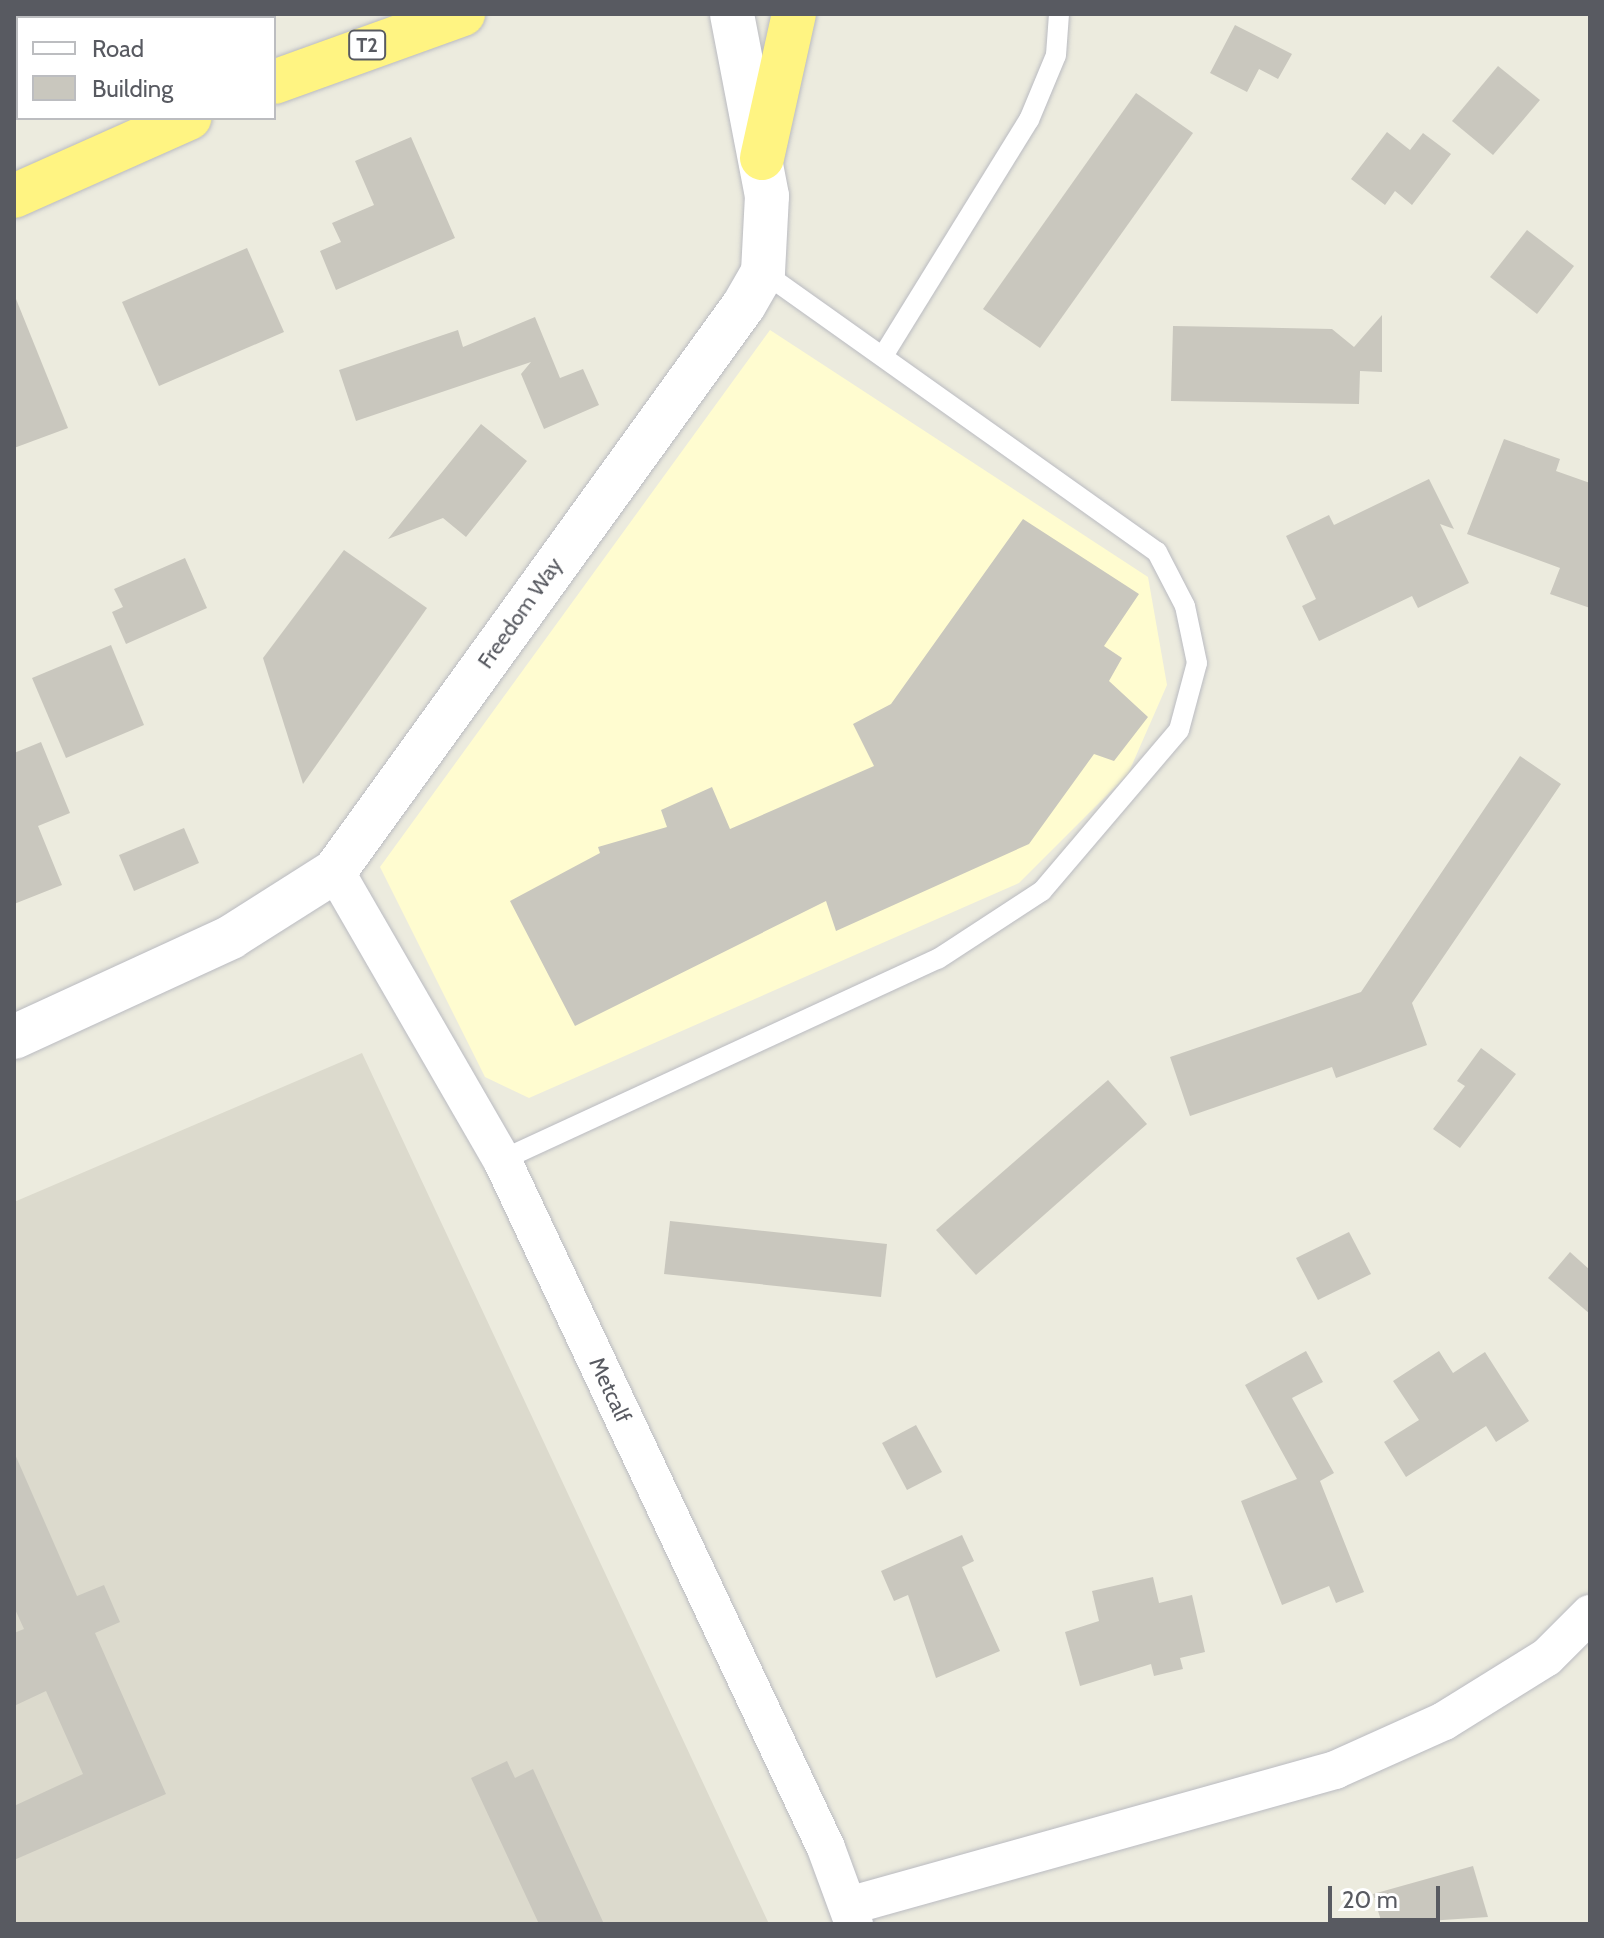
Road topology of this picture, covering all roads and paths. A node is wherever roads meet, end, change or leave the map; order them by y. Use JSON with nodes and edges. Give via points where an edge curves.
{"nodes":[{"id":1,"x":463,"y":14,"type":"edge"},
{"id":2,"x":732,"y":14,"type":"edge"},
{"id":3,"x":794,"y":14,"type":"edge"},
{"id":4,"x":1059,"y":14,"type":"edge"},
{"id":5,"x":276,"y":81,"type":"edge"},
{"id":6,"x":185,"y":120,"type":"edge"},
{"id":7,"x":762,"y":158,"type":"junction"},
{"id":8,"x":14,"y":196,"type":"edge"},
{"id":9,"x":763,"y":272,"type":"junction"},
{"id":10,"x":883,"y":356,"type":"junction"},
{"id":11,"x":335,"y":871,"type":"junction"},
{"id":12,"x":14,"y":1037,"type":"edge"},
{"id":13,"x":502,"y":1160,"type":"junction"},
{"id":14,"x":1590,"y":1614,"type":"edge"},
{"id":15,"x":851,"y":1915,"type":"edge"}],
"edges":[{"from":1,"to":5,"type":"highway","number":"T2"},
{"from":2,"to":7,"type":"main road","name":"Freedom Way"},
{"from":3,"to":7,"type":"highway"},
{"from":4,"to":10,"type":"lane","via":[[1056,55],[1029,120]]},
{"from":6,"to":8,"type":"highway"},
{"from":7,"to":9,"type":"main road","name":"Freedom Way","via":[[768,230]]},
{"from":9,"to":10,"type":"lane"},
{"from":9,"to":11,"type":"main road","name":"Freedom Way"},
{"from":10,"to":13,"type":"lane","via":[[1157,552],[1185,606],[1197,663],[1179,730],[1042,891],[938,959]]},
{"from":11,"to":12,"type":"main road","name":"Freedom Way","via":[[231,937]]},
{"from":11,"to":13,"type":"street","name":"Metcalf"},
{"from":13,"to":15,"type":"street","name":"Metcalf"},
{"from":14,"to":15,"type":"street","via":[[1547,1657],[1444,1721],[1335,1770]]}]}
